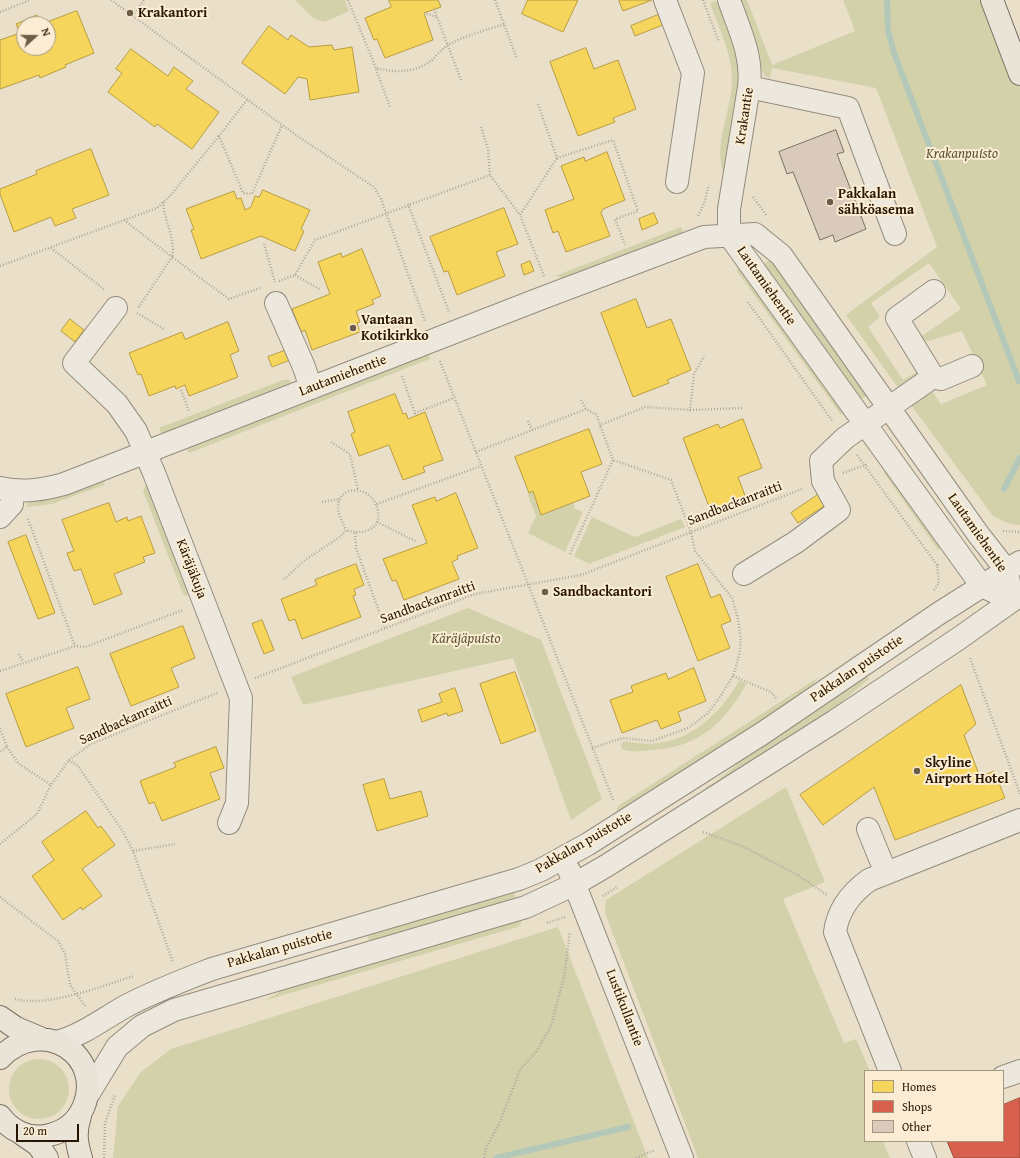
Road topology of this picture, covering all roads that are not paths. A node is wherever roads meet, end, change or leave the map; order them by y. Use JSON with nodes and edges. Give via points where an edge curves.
{"nodes":[{"id":1,"x":665,"y":0,"type":"edge"},
{"id":2,"x":729,"y":0,"type":"edge"},
{"id":3,"x":992,"y":0,"type":"edge"},
{"id":4,"x":1020,"y":74,"type":"edge"},
{"id":5,"x":749,"y":87,"type":"junction"},
{"id":6,"x":677,"y":182,"type":"dead end"},
{"id":7,"x":895,"y":234,"type":"dead end"},
{"id":8,"x":729,"y":235,"type":"junction"},
{"id":9,"x":273,"y":290,"type":"road end"},
{"id":10,"x":934,"y":291,"type":"dead end"},
{"id":11,"x":116,"y":308,"type":"road end"},
{"id":12,"x":972,"y":366,"type":"dead end"},
{"id":13,"x":934,"y":377,"type":"junction"},
{"id":14,"x":311,"y":388,"type":"junction"},
{"id":15,"x":888,"y":408,"type":"junction"},
{"id":16,"x":864,"y":424,"type":"junction"},
{"id":17,"x":146,"y":453,"type":"junction"},
{"id":18,"x":7,"y":490,"type":"edge"},
{"id":19,"x":0,"y":517,"type":"edge"},
{"id":20,"x":1013,"y":566,"type":"edge"},
{"id":21,"x":744,"y":574,"type":"dead end"},
{"id":22,"x":982,"y":586,"type":"junction"},
{"id":23,"x":1016,"y":597,"type":"edge"},
{"id":24,"x":1020,"y":820,"type":"edge"},
{"id":25,"x":229,"y":823,"type":"dead end"},
{"id":26,"x":868,"y":829,"type":"dead end"},
{"id":27,"x":564,"y":858,"type":"junction"},
{"id":28,"x":886,"y":873,"type":"junction"},
{"id":29,"x":575,"y":884,"type":"junction"},
{"id":30,"x":0,"y":1018,"type":"edge"},
{"id":31,"x":49,"y":1040,"type":"junction"},
{"id":32,"x":0,"y":1058,"type":"edge"},
{"id":33,"x":890,"y":1070,"type":"edge"},
{"id":34,"x":1020,"y":1071,"type":"edge"},
{"id":35,"x":1004,"y":1077,"type":"edge"},
{"id":36,"x":89,"y":1093,"type":"junction"},
{"id":37,"x":0,"y":1116,"type":"edge"},
{"id":38,"x":80,"y":1116,"type":"junction"},
{"id":39,"x":22,"y":1134,"type":"junction"},
{"id":40,"x":918,"y":1142,"type":"edge"},
{"id":41,"x":47,"y":1158,"type":"edge"},
{"id":42,"x":81,"y":1158,"type":"edge"},
{"id":43,"x":682,"y":1158,"type":"edge"},
{"id":44,"x":925,"y":1158,"type":"edge"}],
"edges":[{"from":1,"to":6,"type":"street","via":[[693,73]]},
{"from":2,"to":5,"type":"street","name":"Krakantie","via":[[748,54]]},
{"from":3,"to":4,"type":"main road"},
{"from":5,"to":7,"type":"street","via":[[848,108]]},
{"from":5,"to":8,"type":"street","name":"Krakantie","via":[[729,209]]},
{"from":8,"to":14,"type":"street","name":"Lautamiehentie","via":[[704,237]]},
{"from":8,"to":15,"type":"street","name":"Lautamiehentie","via":[[755,234],[781,255]]},
{"from":8,"to":16,"type":"street","name":"Lautamiehentie"},
{"from":9,"to":14,"type":"street"},
{"from":10,"to":13,"type":"street","via":[[897,318]]},
{"from":11,"to":17,"type":"street","name":"Käräjäkuja","via":[[74,363],[117,404],[136,431]]},
{"from":12,"to":13,"type":"street","via":[[941,379]]},
{"from":13,"to":15,"type":"street"},
{"from":14,"to":17,"type":"street","name":"Lautamiehentie"},
{"from":15,"to":16,"type":"street"},
{"from":15,"to":20,"type":"street","name":"Lautamiehentie","via":[[978,534]]},
{"from":16,"to":21,"type":"street","via":[[821,461],[823,480],[839,510],[796,542]]},
{"from":16,"to":22,"type":"street","name":"Lautamiehentie"},
{"from":17,"to":18,"type":"street","name":"Lautamiehentie","via":[[64,484],[37,491]]},
{"from":17,"to":25,"type":"street","name":"Käräjäkuja","via":[[240,698],[237,802]]},
{"from":18,"to":19,"type":"street","via":[[12,504]]},
{"from":20,"to":22,"type":"street","name":"Pakkalan puistotie"},
{"from":20,"to":23,"type":"street","name":"Lautamiehentie"},
{"from":22,"to":23,"type":"street","name":"Lautamiehentie"},
{"from":22,"to":27,"type":"street","name":"Pakkalan puistotie","via":[[762,733]]},
{"from":23,"to":29,"type":"street","name":"Pakkalan puistotie","via":[[958,639],[834,721]]},
{"from":24,"to":28,"type":"street"},
{"from":26,"to":28,"type":"street"},
{"from":27,"to":29,"type":"street","name":"Lustikullantie"},
{"from":27,"to":31,"type":"street","name":"Pakkalan puistotie","via":[[519,879],[212,969],[165,987],[74,1037]]},
{"from":28,"to":33,"type":"street","via":[[856,889],[837,918],[836,932]]},
{"from":29,"to":36,"type":"street","name":"Pakkalan puistotie","via":[[526,907],[174,1010],[142,1026],[117,1047]]},
{"from":29,"to":43,"type":"street","name":"Lustikullantie"},
{"from":30,"to":31,"type":"main road","via":[[16,1028]]},
{"from":31,"to":32,"type":"main road","via":[[20,1042]]},
{"from":31,"to":36,"type":"main road","via":[[74,1052],[86,1072]]},
{"from":34,"to":35,"type":"street"},
{"from":36,"to":38,"type":"main road"},
{"from":37,"to":39,"type":"main road"},
{"from":38,"to":39,"type":"main road","via":[[57,1134],[38,1137]]},
{"from":38,"to":42,"type":"main road","via":[[76,1140]]},
{"from":39,"to":41,"type":"main road","via":[[38,1146]]},
{"from":40,"to":44,"type":"street"}]}
